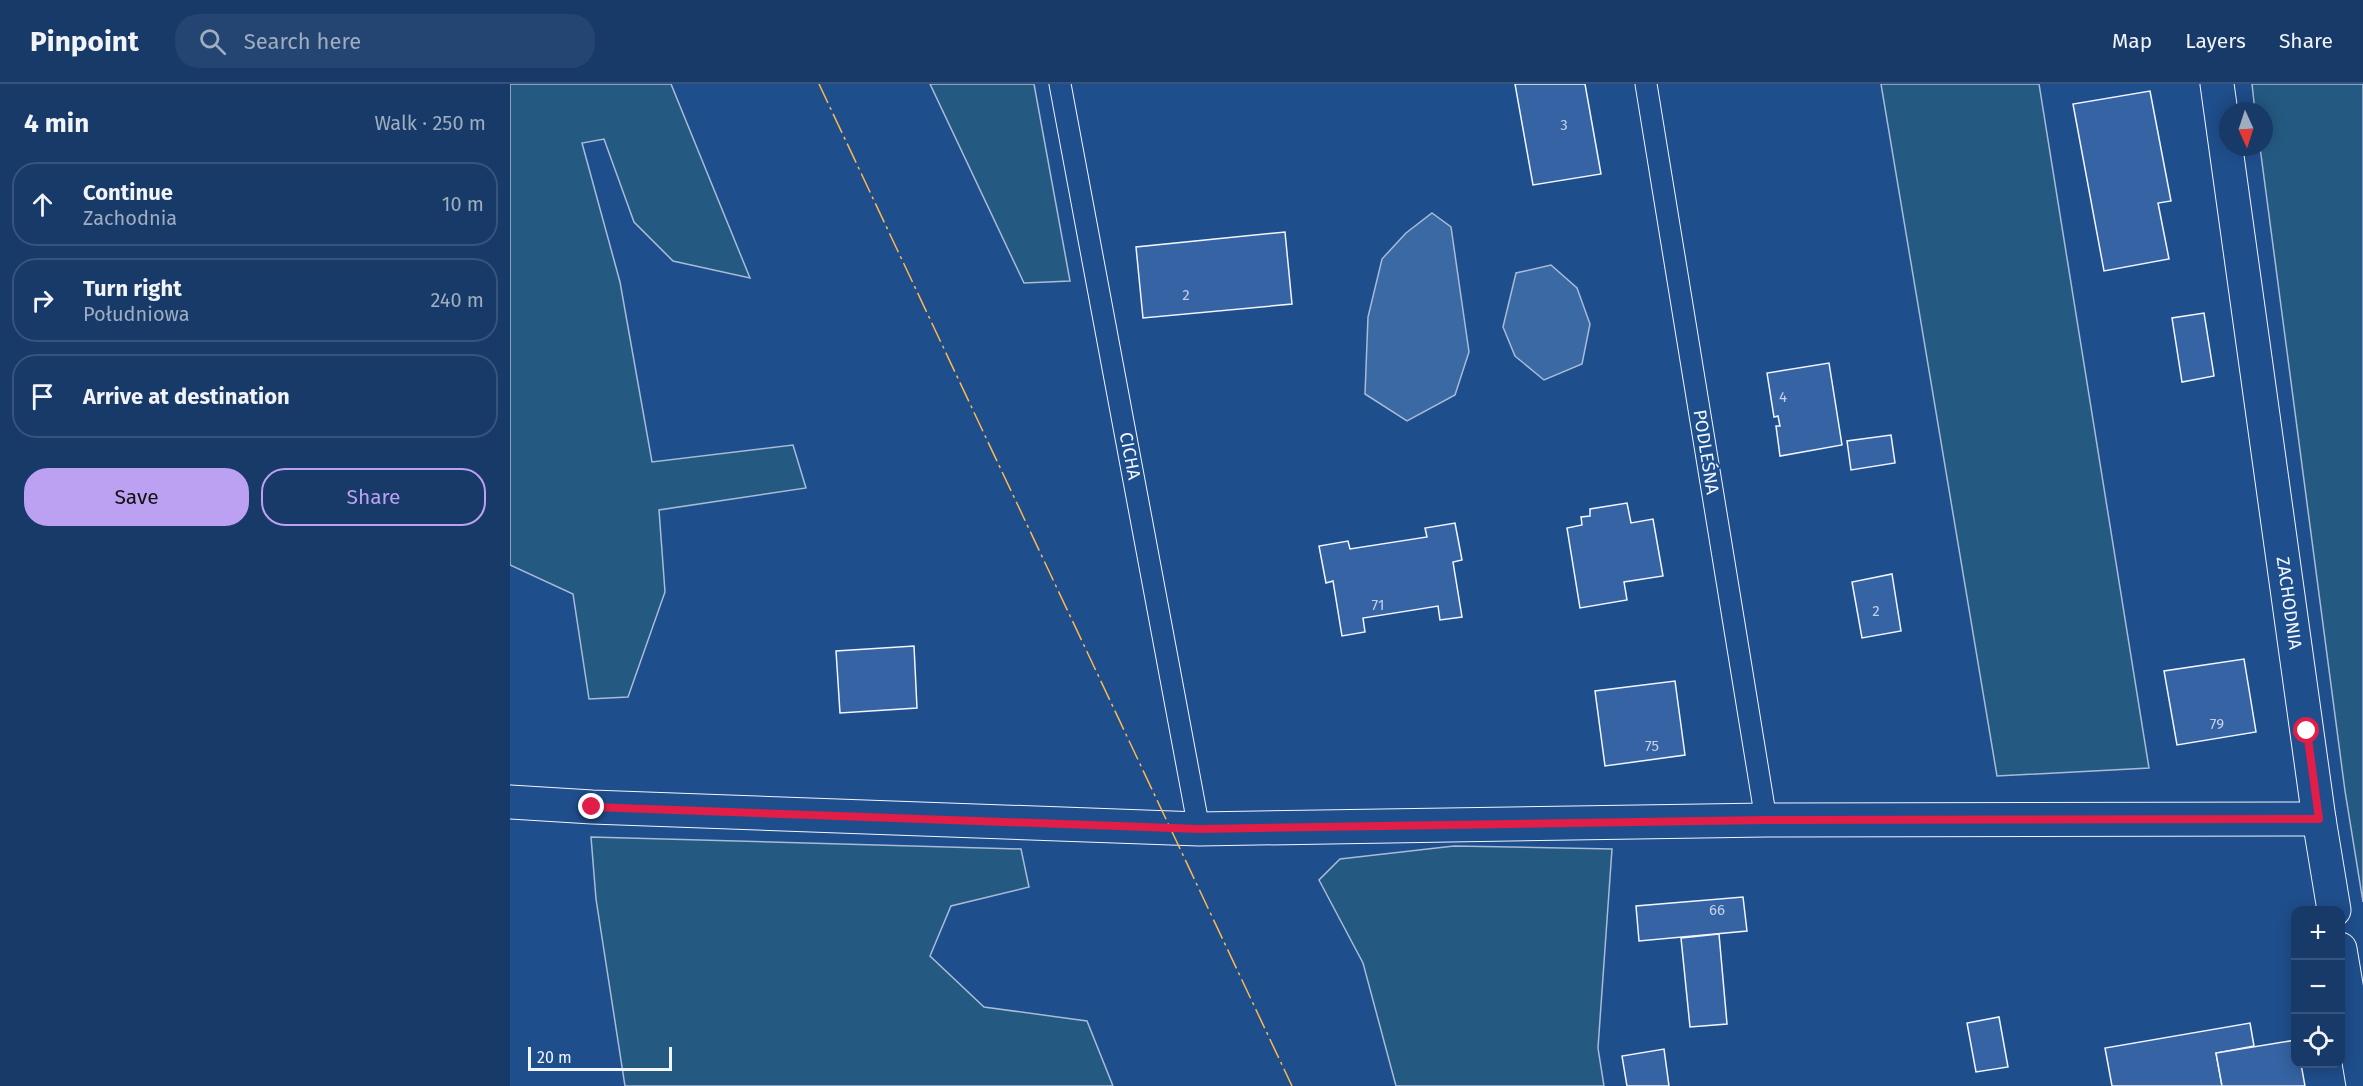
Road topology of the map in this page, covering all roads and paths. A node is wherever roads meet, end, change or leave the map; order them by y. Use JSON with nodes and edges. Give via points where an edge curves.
{"nodes":[{"id":1,"x":1060,"y":84,"type":"edge"},
{"id":2,"x":1646,"y":84,"type":"edge"},
{"id":3,"x":2217,"y":84,"type":"edge"},
{"id":4,"x":510,"y":802,"type":"edge"},
{"id":5,"x":2319,"y":819,"type":"junction"},
{"id":6,"x":1766,"y":820,"type":"junction"},
{"id":7,"x":1199,"y":829,"type":"junction"},
{"id":8,"x":2333,"y":906,"type":"edge"},
{"id":9,"x":2342,"y":960,"type":"edge"},
{"id":10,"x":2363,"y":1085,"type":"edge"}],
"edges":[{"from":1,"to":7,"type":"lane","name":"CICHA"},
{"from":2,"to":6,"type":"lane","name":"PODLEŚNA"},
{"from":3,"to":5,"type":"street","name":"ZACHODNIA"},
{"from":4,"to":7,"type":"street"},
{"from":5,"to":6,"type":"street"},
{"from":5,"to":8,"type":"street","name":"ZACHODNIA"},
{"from":6,"to":7,"type":"street"},
{"from":9,"to":10,"type":"street"}]}
